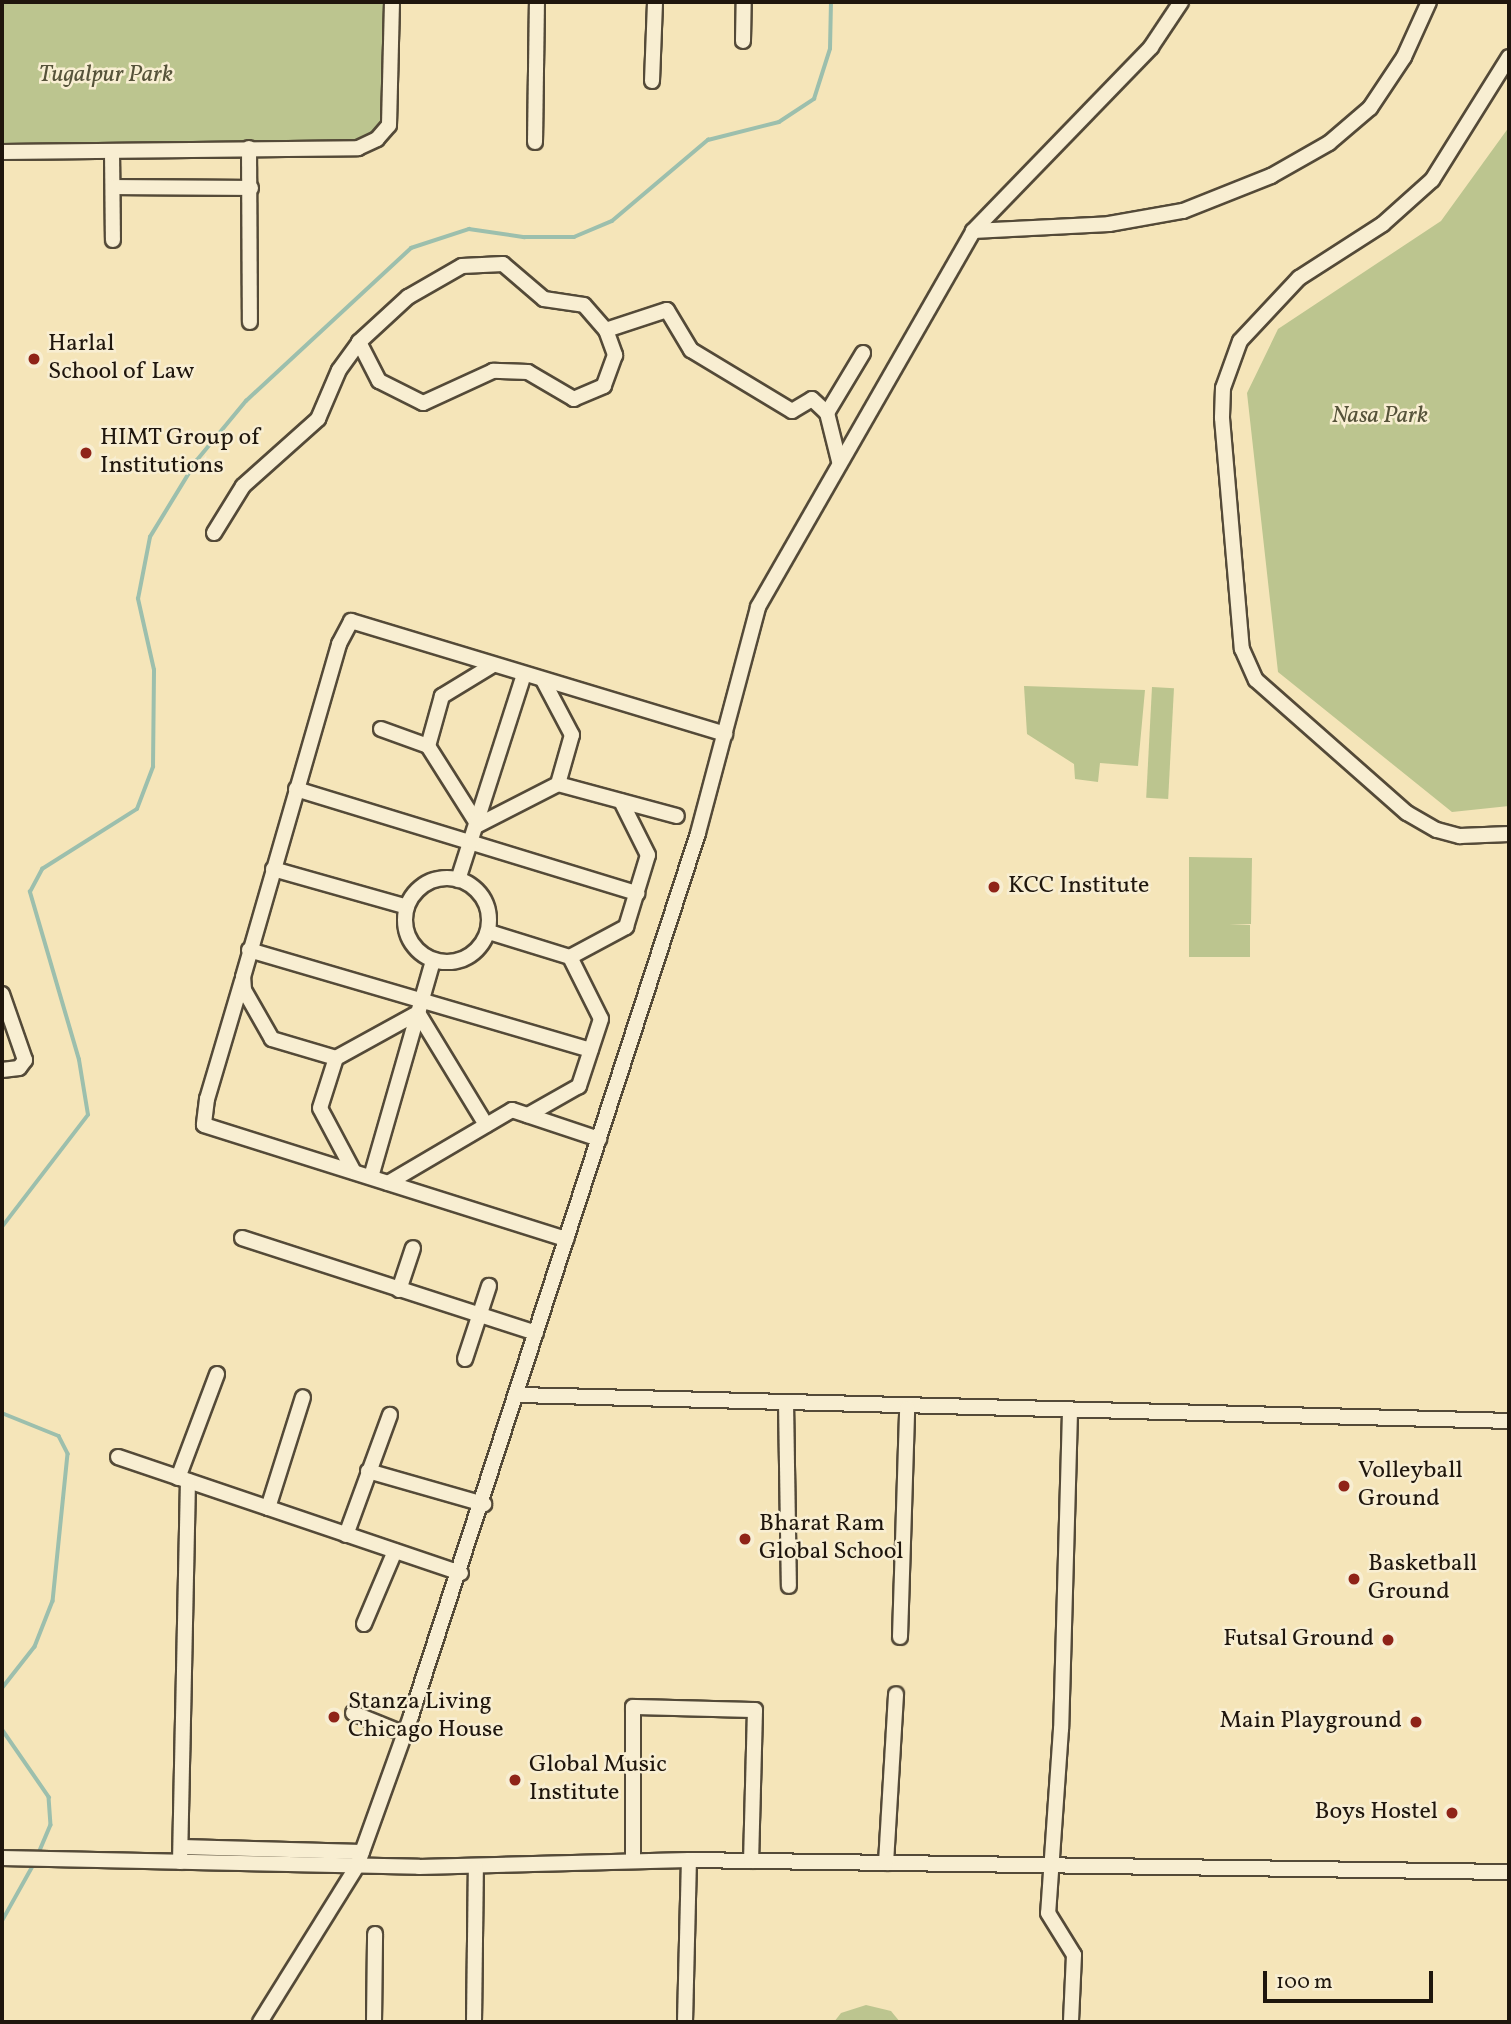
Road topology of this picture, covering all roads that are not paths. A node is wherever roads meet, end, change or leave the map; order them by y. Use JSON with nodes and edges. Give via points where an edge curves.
{"nodes":[{"id":1,"x":392,"y":2,"type":"edge"},
{"id":2,"x":537,"y":2,"type":"edge"},
{"id":3,"x":654,"y":2,"type":"edge"},
{"id":4,"x":744,"y":2,"type":"edge"},
{"id":5,"x":1181,"y":2,"type":"edge"},
{"id":6,"x":1429,"y":2,"type":"edge"},
{"id":7,"x":743,"y":41,"type":"dead end"},
{"id":8,"x":1509,"y":57,"type":"edge"},
{"id":9,"x":652,"y":81,"type":"dead end"},
{"id":10,"x":535,"y":142,"type":"dead end"},
{"id":11,"x":249,"y":148,"type":"junction"},
{"id":12,"x":112,"y":151,"type":"junction"},
{"id":13,"x":2,"y":152,"type":"edge"},
{"id":14,"x":114,"y":187,"type":"junction"},
{"id":15,"x":251,"y":188,"type":"junction"},
{"id":16,"x":973,"y":231,"type":"junction"},
{"id":17,"x":113,"y":240,"type":"dead end"},
{"id":18,"x":250,"y":321,"type":"dead end"},
{"id":19,"x":606,"y":330,"type":"junction"},
{"id":20,"x":359,"y":342,"type":"junction"},
{"id":21,"x":863,"y":353,"type":"dead end"},
{"id":22,"x":827,"y":413,"type":"junction"},
{"id":23,"x":839,"y":461,"type":"junction"},
{"id":24,"x":214,"y":533,"type":"dead end"},
{"id":25,"x":493,"y":665,"type":"junction"},
{"id":26,"x":524,"y":674,"type":"junction"},
{"id":27,"x":543,"y":680,"type":"junction"},
{"id":28,"x":382,"y":729,"type":"dead end"},
{"id":29,"x":725,"y":734,"type":"junction"},
{"id":30,"x":428,"y":746,"type":"junction"},
{"id":31,"x":558,"y":784,"type":"junction"},
{"id":32,"x":296,"y":789,"type":"junction"},
{"id":33,"x":621,"y":801,"type":"junction"},
{"id":34,"x":677,"y":816,"type":"dead end"},
{"id":35,"x":478,"y":825,"type":"junction"},
{"id":36,"x":1509,"y":834,"type":"edge"},
{"id":37,"x":472,"y":842,"type":"junction"},
{"id":38,"x":274,"y":869,"type":"junction"},
{"id":39,"x":458,"y":880,"type":"junction"},
{"id":40,"x":637,"y":893,"type":"junction"},
{"id":41,"x":407,"y":907,"type":"junction"},
{"id":42,"x":489,"y":932,"type":"junction"},
{"id":43,"x":249,"y":950,"type":"junction"},
{"id":44,"x":570,"y":957,"type":"junction"},
{"id":45,"x":433,"y":961,"type":"junction"},
{"id":46,"x":243,"y":976,"type":"junction"},
{"id":47,"x":2,"y":994,"type":"edge"},
{"id":48,"x":422,"y":998,"type":"junction"},
{"id":49,"x":418,"y":1013,"type":"junction"},
{"id":50,"x":591,"y":1051,"type":"junction"},
{"id":51,"x":336,"y":1058,"type":"junction"},
{"id":52,"x":2,"y":1070,"type":"edge"},
{"id":53,"x":528,"y":1115,"type":"junction"},
{"id":54,"x":486,"y":1125,"type":"junction"},
{"id":55,"x":599,"y":1139,"type":"junction"},
{"id":56,"x":354,"y":1172,"type":"junction"},
{"id":57,"x":371,"y":1177,"type":"junction"},
{"id":58,"x":388,"y":1183,"type":"junction"},
{"id":59,"x":243,"y":1238,"type":"dead end"},
{"id":60,"x":566,"y":1239,"type":"junction"},
{"id":61,"x":414,"y":1248,"type":"dead end"},
{"id":62,"x":489,"y":1286,"type":"dead end"},
{"id":63,"x":399,"y":1290,"type":"junction"},
{"id":64,"x":480,"y":1315,"type":"junction"},
{"id":65,"x":536,"y":1333,"type":"junction"},
{"id":66,"x":465,"y":1359,"type":"dead end"},
{"id":67,"x":216,"y":1374,"type":"dead end"},
{"id":68,"x":519,"y":1395,"type":"junction"},
{"id":69,"x":303,"y":1397,"type":"dead end"},
{"id":70,"x":786,"y":1402,"type":"junction"},
{"id":71,"x":907,"y":1408,"type":"junction"},
{"id":72,"x":1070,"y":1412,"type":"junction"},
{"id":73,"x":390,"y":1415,"type":"dead end"},
{"id":74,"x":1509,"y":1421,"type":"edge"},
{"id":75,"x":118,"y":1457,"type":"dead end"},
{"id":76,"x":368,"y":1471,"type":"junction"},
{"id":77,"x":183,"y":1479,"type":"junction"},
{"id":78,"x":484,"y":1504,"type":"junction"},
{"id":79,"x":268,"y":1508,"type":"junction"},
{"id":80,"x":346,"y":1535,"type":"junction"},
{"id":81,"x":395,"y":1551,"type":"junction"},
{"id":82,"x":461,"y":1573,"type":"junction"},
{"id":83,"x":789,"y":1586,"type":"dead end"},
{"id":84,"x":363,"y":1624,"type":"dead end"},
{"id":85,"x":900,"y":1637,"type":"dead end"},
{"id":86,"x":896,"y":1694,"type":"dead end"},
{"id":87,"x":353,"y":1713,"type":"dead end"},
{"id":88,"x":405,"y":1734,"type":"junction"},
{"id":89,"x":181,"y":1855,"type":"junction"},
{"id":90,"x":9,"y":1858,"type":"edge"},
{"id":91,"x":360,"y":1859,"type":"junction"},
{"id":92,"x":633,"y":1860,"type":"junction"},
{"id":93,"x":689,"y":1860,"type":"junction"},
{"id":94,"x":751,"y":1861,"type":"junction"},
{"id":95,"x":886,"y":1863,"type":"junction"},
{"id":96,"x":1054,"y":1866,"type":"junction"},
{"id":97,"x":476,"y":1867,"type":"junction"},
{"id":98,"x":1509,"y":1872,"type":"edge"},
{"id":99,"x":375,"y":1934,"type":"dead end"},
{"id":100,"x":260,"y":2022,"type":"edge"},
{"id":101,"x":374,"y":2022,"type":"edge"},
{"id":102,"x":474,"y":2022,"type":"edge"},
{"id":103,"x":685,"y":2022,"type":"edge"},
{"id":104,"x":1071,"y":2022,"type":"edge"}],
"edges":[{"from":1,"to":11,"type":"street","via":[[388,125],[377,139],[358,148]]},
{"from":2,"to":10,"type":"street"},
{"from":3,"to":9,"type":"street"},
{"from":4,"to":7,"type":"street"},
{"from":5,"to":16,"type":"street","via":[[1151,47]]},
{"from":6,"to":16,"type":"street","via":[[1404,57],[1370,108],[1329,143],[1271,176],[1183,211],[1109,224]]},
{"from":8,"to":36,"type":"street","via":[[1432,180],[1383,224],[1299,278],[1240,341],[1223,388],[1222,418],[1242,649],[1256,680],[1407,813],[1437,830],[1460,836]]},
{"from":11,"to":12,"type":"street"},
{"from":11,"to":15,"type":"street"},
{"from":12,"to":13,"type":"street"},
{"from":12,"to":14,"type":"street"},
{"from":14,"to":15,"type":"street"},
{"from":14,"to":17,"type":"street"},
{"from":15,"to":18,"type":"street"},
{"from":16,"to":23,"type":"street"},
{"from":19,"to":20,"type":"street","via":[[584,305],[544,299],[503,264],[463,266],[408,297]]},
{"from":19,"to":20,"type":"street","via":[[615,355],[604,386],[575,399],[527,372],[493,371],[423,403],[379,381]]},
{"from":19,"to":22,"type":"street","via":[[667,310],[691,350],[792,411],[812,399]]},
{"from":20,"to":24,"type":"street","via":[[339,370],[318,419],[243,486]]},
{"from":21,"to":22,"type":"street"},
{"from":22,"to":23,"type":"street"},
{"from":23,"to":29,"type":"street","via":[[758,607]]},
{"from":25,"to":26,"type":"street"},
{"from":25,"to":30,"type":"street","via":[[442,696]]},
{"from":25,"to":32,"type":"street","via":[[351,621],[339,644]]},
{"from":26,"to":27,"type":"street"},
{"from":26,"to":35,"type":"street"},
{"from":27,"to":29,"type":"street"},
{"from":27,"to":31,"type":"street","via":[[572,735]]},
{"from":28,"to":30,"type":"street"},
{"from":29,"to":55,"type":"street","via":[[695,846]]},
{"from":30,"to":35,"type":"street"},
{"from":31,"to":33,"type":"street"},
{"from":31,"to":35,"type":"street"},
{"from":32,"to":37,"type":"street"},
{"from":32,"to":38,"type":"street"},
{"from":33,"to":34,"type":"street"},
{"from":33,"to":40,"type":"street","via":[[648,855]]},
{"from":35,"to":37,"type":"street"},
{"from":37,"to":39,"type":"street"},
{"from":37,"to":40,"type":"street"},
{"from":38,"to":41,"type":"street"},
{"from":38,"to":43,"type":"street"},
{"from":39,"to":41,"type":"street","via":[[428,883]]},
{"from":39,"to":42,"type":"street","via":[[475,888],[485,901]]},
{"from":40,"to":44,"type":"street","via":[[626,927]]},
{"from":41,"to":45,"type":"street","via":[[410,939]]},
{"from":42,"to":44,"type":"street"},
{"from":42,"to":45,"type":"street","via":[[466,958]]},
{"from":43,"to":46,"type":"street"},
{"from":43,"to":48,"type":"street"},
{"from":44,"to":50,"type":"street","via":[[601,1018]]},
{"from":45,"to":48,"type":"street"},
{"from":46,"to":51,"type":"street","via":[[244,990],[272,1039]]},
{"from":46,"to":56,"type":"street","via":[[207,1099],[204,1125]]},
{"from":47,"to":52,"type":"street","via":[[25,1060],[19,1068]]},
{"from":48,"to":49,"type":"street"},
{"from":48,"to":50,"type":"street"},
{"from":49,"to":51,"type":"street"},
{"from":49,"to":54,"type":"street"},
{"from":49,"to":57,"type":"street"},
{"from":50,"to":53,"type":"street","via":[[579,1086]]},
{"from":51,"to":56,"type":"street","via":[[320,1108]]},
{"from":53,"to":54,"type":"street","via":[[512,1110]]},
{"from":53,"to":55,"type":"street"},
{"from":54,"to":58,"type":"street"},
{"from":55,"to":60,"type":"street"},
{"from":56,"to":57,"type":"street"},
{"from":57,"to":58,"type":"street"},
{"from":58,"to":60,"type":"street"},
{"from":59,"to":63,"type":"street"},
{"from":60,"to":65,"type":"street"},
{"from":61,"to":63,"type":"street"},
{"from":62,"to":64,"type":"street"},
{"from":63,"to":64,"type":"street"},
{"from":64,"to":65,"type":"street"},
{"from":64,"to":66,"type":"street"},
{"from":65,"to":68,"type":"street"},
{"from":67,"to":77,"type":"street"},
{"from":68,"to":70,"type":"street"},
{"from":68,"to":78,"type":"street"},
{"from":69,"to":79,"type":"street"},
{"from":70,"to":71,"type":"street"},
{"from":70,"to":83,"type":"street"},
{"from":71,"to":72,"type":"street"},
{"from":71,"to":85,"type":"street"},
{"from":72,"to":74,"type":"street"},
{"from":72,"to":96,"type":"street"},
{"from":73,"to":76,"type":"street"},
{"from":75,"to":77,"type":"street"},
{"from":76,"to":78,"type":"street"},
{"from":76,"to":80,"type":"street"},
{"from":77,"to":79,"type":"street"},
{"from":77,"to":89,"type":"street"},
{"from":78,"to":82,"type":"street"},
{"from":79,"to":80,"type":"street"},
{"from":80,"to":81,"type":"street"},
{"from":81,"to":82,"type":"street"},
{"from":81,"to":84,"type":"street"},
{"from":82,"to":88,"type":"street"},
{"from":86,"to":95,"type":"street"},
{"from":87,"to":88,"type":"street"},
{"from":88,"to":91,"type":"street"},
{"from":89,"to":90,"type":"street"},
{"from":89,"to":91,"type":"street"},
{"from":91,"to":97,"type":"street"},
{"from":91,"to":100,"type":"street"},
{"from":92,"to":93,"type":"street"},
{"from":92,"to":94,"type":"street","via":[[633,1707],[755,1710]]},
{"from":92,"to":97,"type":"street"},
{"from":93,"to":94,"type":"street"},
{"from":93,"to":103,"type":"street"},
{"from":94,"to":95,"type":"street"},
{"from":95,"to":96,"type":"street"},
{"from":96,"to":98,"type":"street"},
{"from":96,"to":104,"type":"street","via":[[1048,1913],[1074,1955]]},
{"from":97,"to":102,"type":"street"},
{"from":99,"to":101,"type":"street"}]}
